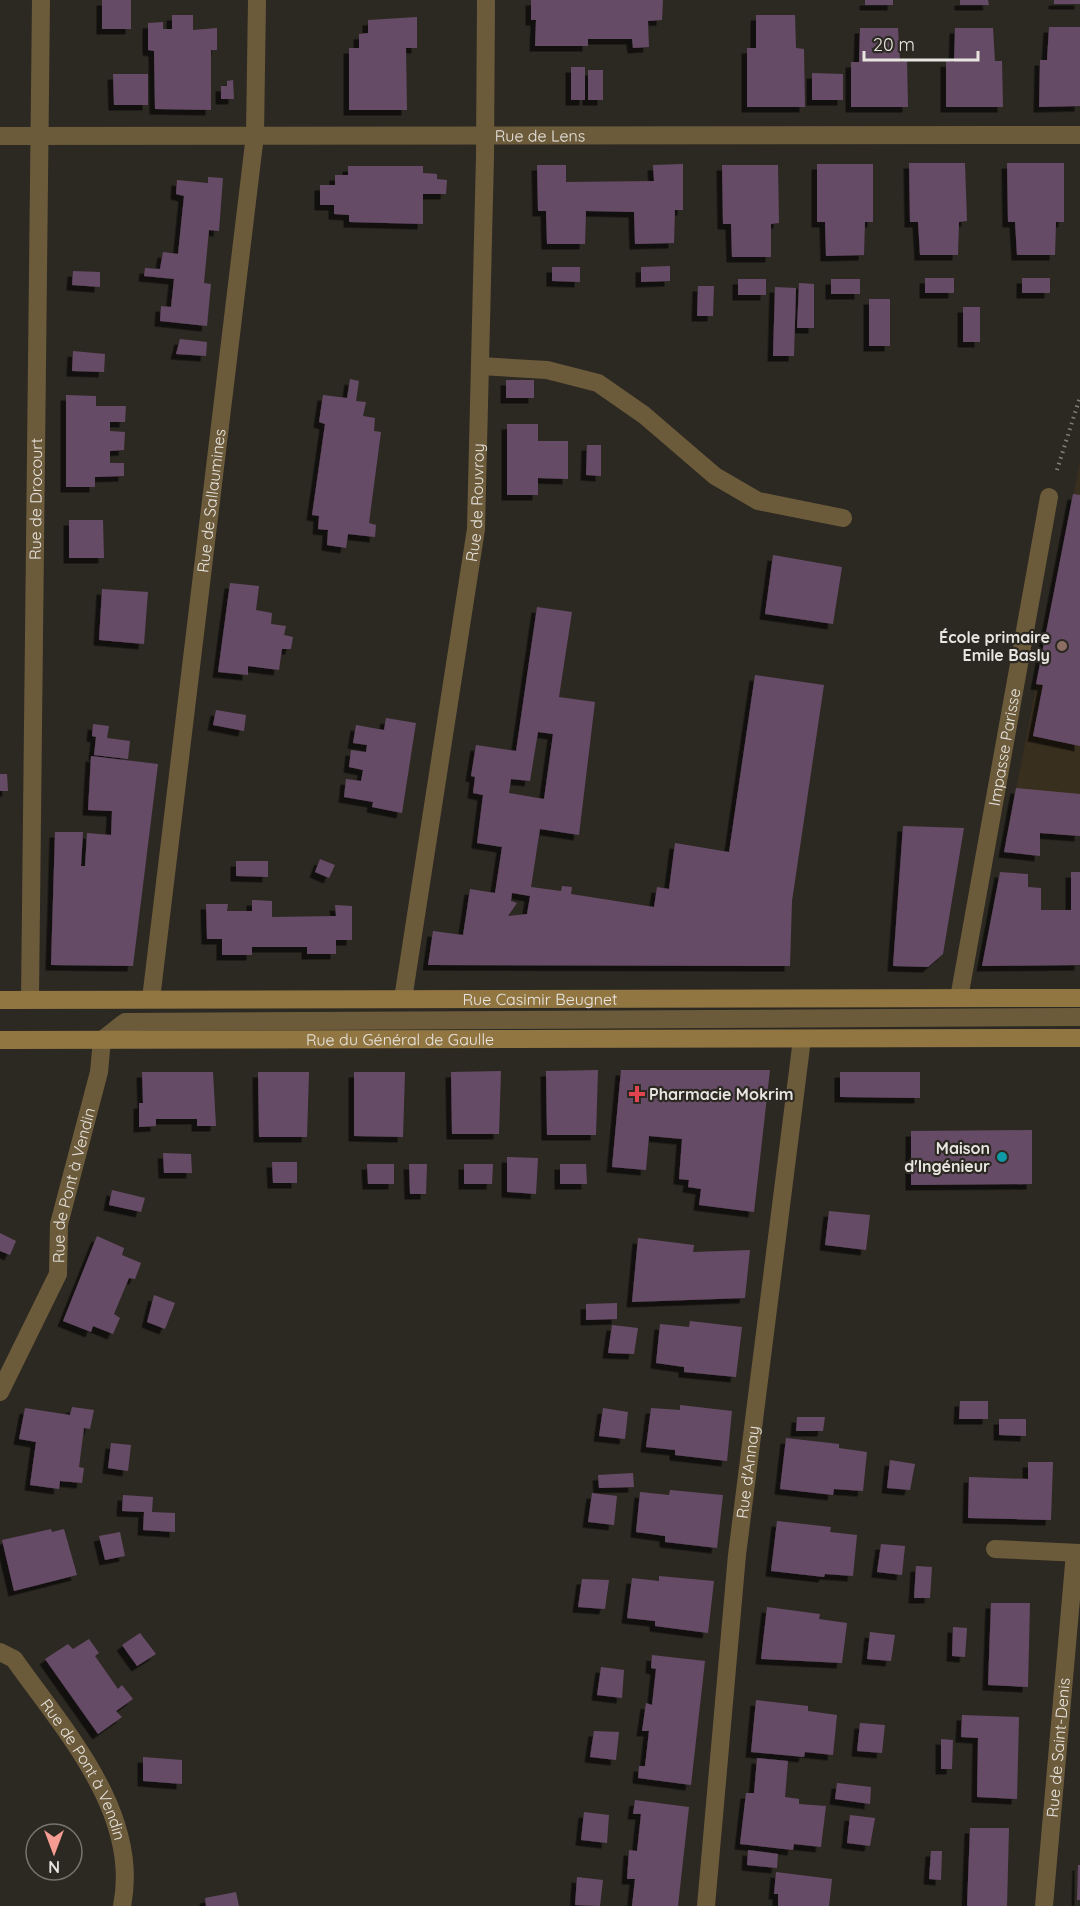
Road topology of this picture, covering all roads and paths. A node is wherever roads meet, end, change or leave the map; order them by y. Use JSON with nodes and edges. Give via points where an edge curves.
{"nodes":[{"id":1,"x":41,"y":0,"type":"edge"},
{"id":2,"x":257,"y":0,"type":"edge"},
{"id":3,"x":486,"y":0,"type":"edge"},
{"id":4,"x":255,"y":135,"type":"junction"},
{"id":5,"x":485,"y":135,"type":"junction"},
{"id":6,"x":1080,"y":135,"type":"edge"},
{"id":7,"x":0,"y":136,"type":"edge"},
{"id":8,"x":41,"y":136,"type":"junction"},
{"id":9,"x":480,"y":366,"type":"junction"},
{"id":10,"x":1080,"y":397,"type":"edge"},
{"id":11,"x":1049,"y":497,"type":"joint"},
{"id":12,"x":843,"y":518,"type":"dead end"},
{"id":13,"x":958,"y":998,"type":"junction"},
{"id":14,"x":1080,"y":998,"type":"edge"},
{"id":15,"x":30,"y":999,"type":"junction"},
{"id":16,"x":151,"y":999,"type":"junction"},
{"id":17,"x":403,"y":999,"type":"junction"},
{"id":18,"x":0,"y":1000,"type":"edge"},
{"id":19,"x":1080,"y":1017,"type":"edge"},
{"id":20,"x":1080,"y":1038,"type":"edge"},
{"id":21,"x":802,"y":1039,"type":"junction"},
{"id":22,"x":0,"y":1040,"type":"edge"},
{"id":23,"x":102,"y":1040,"type":"junction"},
{"id":24,"x":0,"y":1392,"type":"edge"},
{"id":25,"x":995,"y":1550,"type":"dead end"},
{"id":26,"x":1078,"y":1553,"type":"edge"},
{"id":27,"x":1075,"y":1636,"type":"edge"},
{"id":28,"x":0,"y":1652,"type":"edge"},
{"id":29,"x":122,"y":1906,"type":"edge"},
{"id":30,"x":706,"y":1906,"type":"edge"},
{"id":31,"x":1044,"y":1906,"type":"edge"}],
"edges":[{"from":1,"to":8,"type":"street","name":"Rue de Drocourt"},
{"from":2,"to":4,"type":"street","name":"Rue de Sallaumines"},
{"from":3,"to":5,"type":"street","name":"Rue de Rouvroy"},
{"from":4,"to":5,"type":"street","name":"Rue de Lens"},
{"from":4,"to":8,"type":"street","name":"Rue de Lens"},
{"from":4,"to":16,"type":"street","name":"Rue de Sallaumines"},
{"from":5,"to":6,"type":"street","name":"Rue de Lens"},
{"from":5,"to":9,"type":"street","name":"Rue de Rouvroy"},
{"from":7,"to":8,"type":"street","name":"Rue de Lens"},
{"from":8,"to":15,"type":"street","name":"Rue de Drocourt"},
{"from":9,"to":12,"type":"street","via":[[547,370],[598,383],[715,476],[758,501]]},
{"from":9,"to":17,"type":"street","name":"Rue de Rouvroy","via":[[476,529]]},
{"from":10,"to":11,"type":"path"},
{"from":11,"to":13,"type":"street","name":"Impasse Parisse"},
{"from":13,"to":14,"type":"main road","name":"Rue Casimir Beugnet"},
{"from":13,"to":17,"type":"main road","name":"Rue Casimir Beugnet"},
{"from":15,"to":16,"type":"main road","name":"Rue Casimir Beugnet"},
{"from":15,"to":18,"type":"main road","name":"Rue Casimir Beugnet"},
{"from":16,"to":17,"type":"main road","name":"Rue Casimir Beugnet"},
{"from":19,"to":23,"type":"street","via":[[125,1022]]},
{"from":20,"to":21,"type":"main road"},
{"from":21,"to":23,"type":"main road","name":"Rue du Général de Gaulle"},
{"from":21,"to":30,"type":"street","name":"Rue d'Annay","via":[[737,1555]]},
{"from":22,"to":23,"type":"main road","name":"Rue du Général de Gaulle"},
{"from":23,"to":24,"type":"street","name":"Rue de Pont à Vendin","via":[[99,1072],[59,1224],[58,1274]]},
{"from":25,"to":26,"type":"street"},
{"from":26,"to":27,"type":"street","name":"Rue de Saint-Denis"},
{"from":27,"to":31,"type":"street","name":"Rue de Saint-Denis"},
{"from":28,"to":29,"type":"street","name":"Rue de Pont à Vendin","via":[[14,1659],[92,1771],[115,1820],[123,1855]]}]}
